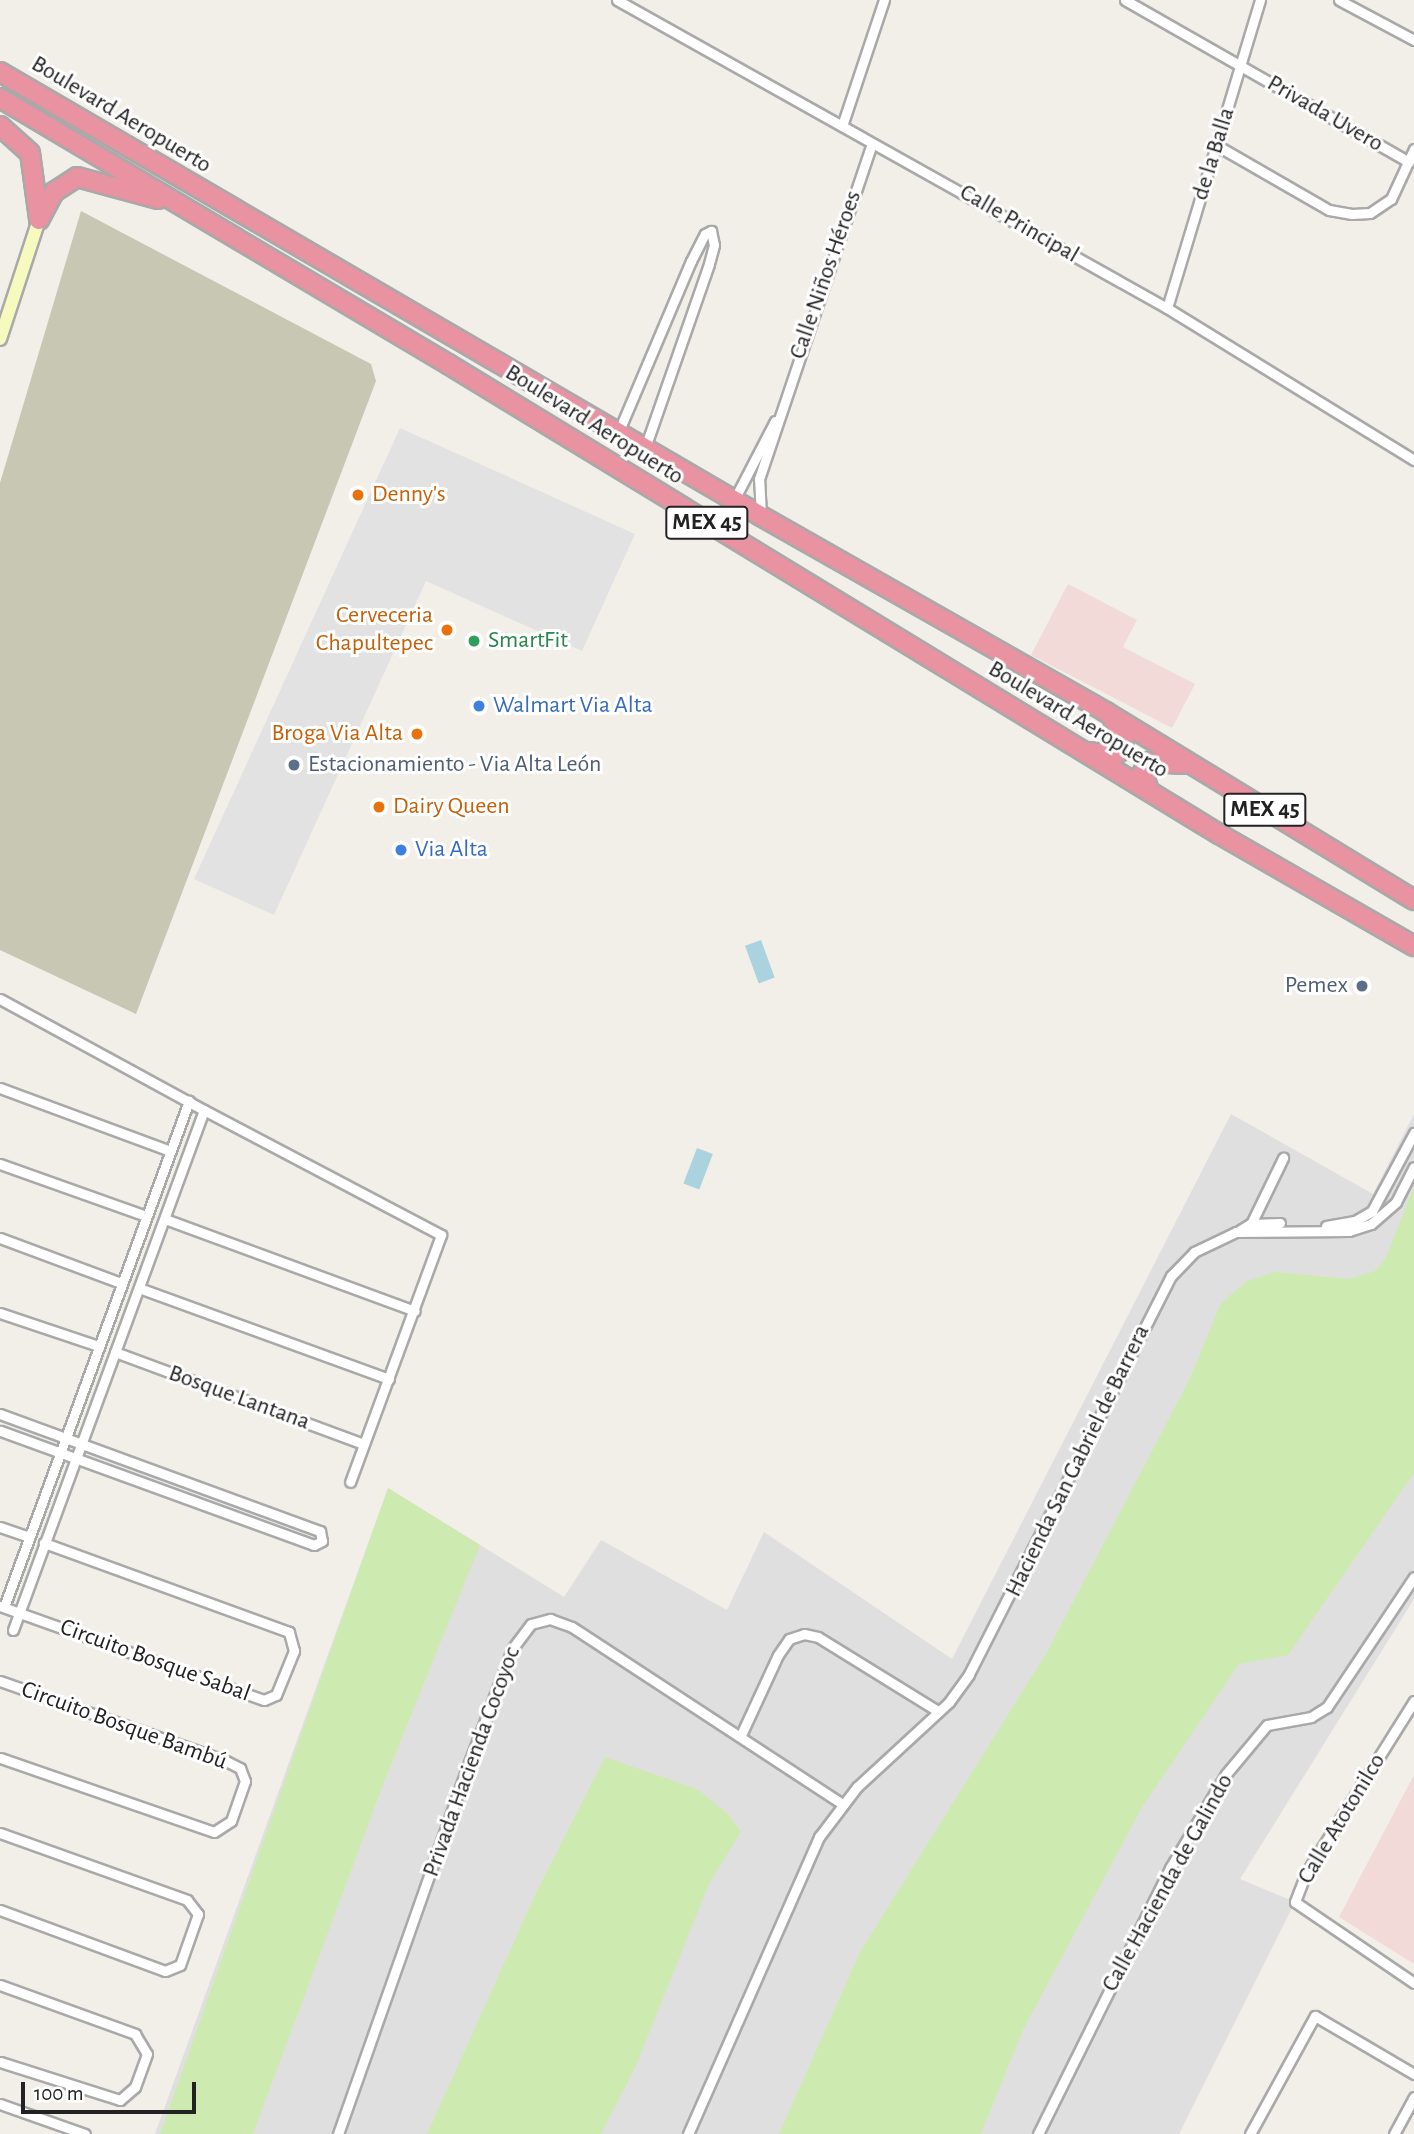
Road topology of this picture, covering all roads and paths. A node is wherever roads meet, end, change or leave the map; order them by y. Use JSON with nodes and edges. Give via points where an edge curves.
{"nodes":[{"id":1,"x":617,"y":0,"type":"edge"},
{"id":2,"x":884,"y":0,"type":"edge"},
{"id":3,"x":1125,"y":0,"type":"edge"},
{"id":4,"x":1260,"y":0,"type":"edge"},
{"id":5,"x":1339,"y":0,"type":"edge"},
{"id":6,"x":1414,"y":40,"type":"edge"},
{"id":7,"x":1241,"y":66,"type":"junction"},
{"id":8,"x":0,"y":72,"type":"edge"},
{"id":9,"x":0,"y":98,"type":"edge"},
{"id":10,"x":0,"y":126,"type":"edge"},
{"id":11,"x":842,"y":126,"type":"junction"},
{"id":12,"x":872,"y":144,"type":"junction"},
{"id":13,"x":1216,"y":145,"type":"junction"},
{"id":14,"x":1414,"y":149,"type":"edge"},
{"id":15,"x":1409,"y":162,"type":"junction"},
{"id":16,"x":173,"y":201,"type":"junction"},
{"id":17,"x":39,"y":220,"type":"junction"},
{"id":18,"x":1167,"y":308,"type":"junction"},
{"id":19,"x":0,"y":339,"type":"edge"},
{"id":20,"x":782,"y":407,"type":"junction"},
{"id":21,"x":618,"y":433,"type":"junction"},
{"id":22,"x":645,"y":448,"type":"junction"},
{"id":23,"x":1414,"y":460,"type":"edge"},
{"id":24,"x":734,"y":500,"type":"junction"},
{"id":25,"x":761,"y":516,"type":"junction"},
{"id":26,"x":1106,"y":712,"type":"junction"},
{"id":27,"x":1069,"y":744,"type":"junction"},
{"id":28,"x":1197,"y":766,"type":"junction"},
{"id":29,"x":1149,"y":791,"type":"junction"},
{"id":30,"x":1414,"y":900,"type":"edge"},
{"id":31,"x":1414,"y":946,"type":"edge"},
{"id":32,"x":0,"y":999,"type":"edge"},
{"id":33,"x":0,"y":1088,"type":"edge"},
{"id":34,"x":188,"y":1101,"type":"junction"},
{"id":35,"x":204,"y":1110,"type":"junction"},
{"id":36,"x":1414,"y":1133,"type":"edge"},
{"id":37,"x":1411,"y":1144,"type":"edge"},
{"id":38,"x":170,"y":1151,"type":"junction"},
{"id":39,"x":1283,"y":1158,"type":"dead end"},
{"id":40,"x":0,"y":1164,"type":"edge"},
{"id":41,"x":1414,"y":1167,"type":"edge"},
{"id":42,"x":146,"y":1216,"type":"junction"},
{"id":43,"x":165,"y":1219,"type":"junction"},
{"id":44,"x":1250,"y":1227,"type":"junction"},
{"id":45,"x":0,"y":1238,"type":"edge"},
{"id":46,"x":121,"y":1283,"type":"junction"},
{"id":47,"x":139,"y":1288,"type":"junction"},
{"id":48,"x":415,"y":1311,"type":"junction"},
{"id":49,"x":0,"y":1313,"type":"edge"},
{"id":50,"x":98,"y":1346,"type":"junction"},
{"id":51,"x":115,"y":1352,"type":"junction"},
{"id":52,"x":389,"y":1379,"type":"junction"},
{"id":53,"x":0,"y":1413,"type":"edge"},
{"id":54,"x":0,"y":1431,"type":"edge"},
{"id":55,"x":64,"y":1437,"type":"junction"},
{"id":56,"x":80,"y":1443,"type":"junction"},
{"id":57,"x":364,"y":1444,"type":"junction"},
{"id":58,"x":59,"y":1452,"type":"junction"},
{"id":59,"x":75,"y":1458,"type":"junction"},
{"id":60,"x":350,"y":1482,"type":"dead end"},
{"id":61,"x":0,"y":1527,"type":"edge"},
{"id":62,"x":29,"y":1537,"type":"junction"},
{"id":63,"x":44,"y":1543,"type":"junction"},
{"id":64,"x":1414,"y":1577,"type":"edge"},
{"id":65,"x":2,"y":1606,"type":"edge"},
{"id":66,"x":19,"y":1613,"type":"junction"},
{"id":67,"x":13,"y":1630,"type":"dead end"},
{"id":68,"x":0,"y":1681,"type":"edge"},
{"id":69,"x":1414,"y":1701,"type":"edge"},
{"id":70,"x":938,"y":1711,"type":"junction"},
{"id":71,"x":741,"y":1735,"type":"junction"},
{"id":72,"x":0,"y":1758,"type":"edge"},
{"id":73,"x":843,"y":1804,"type":"junction"},
{"id":74,"x":0,"y":1833,"type":"edge"},
{"id":75,"x":0,"y":1910,"type":"edge"},
{"id":76,"x":1414,"y":1983,"type":"edge"},
{"id":77,"x":0,"y":1985,"type":"edge"},
{"id":78,"x":0,"y":2062,"type":"edge"},
{"id":79,"x":1414,"y":2074,"type":"edge"},
{"id":80,"x":1414,"y":2097,"type":"edge"},
{"id":81,"x":0,"y":2104,"type":"edge"},
{"id":82,"x":85,"y":2134,"type":"edge"},
{"id":83,"x":338,"y":2134,"type":"edge"},
{"id":84,"x":688,"y":2134,"type":"edge"},
{"id":85,"x":1038,"y":2134,"type":"edge"},
{"id":86,"x":1250,"y":2134,"type":"edge"},
{"id":87,"x":1394,"y":2134,"type":"edge"}],
"edges":[{"from":1,"to":11,"type":"street","name":"Calle Principal"},
{"from":2,"to":11,"type":"street"},
{"from":3,"to":7,"type":"street","name":"Privada Uvero"},
{"from":4,"to":7,"type":"street","name":"de la Balla"},
{"from":5,"to":6,"type":"street"},
{"from":7,"to":13,"type":"street","name":"de la Balla"},
{"from":7,"to":15,"type":"street","name":"Privada Uvero"},
{"from":8,"to":21,"type":"highway","name":"Boulevard Aeropuerto","number":"MEX 45"},
{"from":9,"to":16,"type":"highway","name":"Boulevard Aeropuerto","number":"MEX 45"},
{"from":10,"to":17,"type":"highway","via":[[30,153]]},
{"from":11,"to":12,"type":"street","name":"Calle Principal"},
{"from":12,"to":18,"type":"street","name":"Calle Principal","via":[[953,184]]},
{"from":12,"to":20,"type":"street","name":"Calle Niños Héroes"},
{"from":13,"to":15,"type":"street","via":[[1329,210],[1370,213],[1391,199]]},
{"from":13,"to":18,"type":"street","name":"de la Balla"},
{"from":14,"to":15,"type":"street"},
{"from":16,"to":17,"type":"highway","via":[[77,177],[54,192]]},
{"from":16,"to":27,"type":"highway","name":"Boulevard Aeropuerto","number":"MEX 45"},
{"from":17,"to":19,"type":"street"},
{"from":18,"to":23,"type":"street","name":"Calle Principal"},
{"from":20,"to":24,"type":"street","name":"Calle Niños Héroes"},
{"from":20,"to":25,"type":"street","name":"Calle Niños Héroes","via":[[759,479]]},
{"from":21,"to":22,"type":"highway","name":"Boulevard Aeropuerto","number":"MEX 45"},
{"from":21,"to":22,"type":"street","via":[[691,261],[711,231],[714,245],[709,264]]},
{"from":22,"to":24,"type":"highway","name":"Boulevard Aeropuerto","number":"MEX 45"},
{"from":24,"to":25,"type":"highway","name":"Boulevard Aeropuerto","number":"MEX 45"},
{"from":25,"to":26,"type":"highway","name":"Boulevard Aeropuerto","number":"MEX 45"},
{"from":26,"to":27,"type":"highway","via":[[1124,737],[1120,753],[1106,755]]},
{"from":26,"to":28,"type":"highway","name":"Boulevard Aeropuerto","number":"MEX 45"},
{"from":27,"to":29,"type":"highway","name":"Boulevard Aeropuerto","number":"MEX 45"},
{"from":28,"to":29,"type":"highway","via":[[1147,762],[1143,772]]},
{"from":28,"to":30,"type":"highway","name":"Boulevard Aeropuerto","number":"MEX 45"},
{"from":29,"to":31,"type":"highway","name":"Boulevard Aeropuerto","number":"MEX 45"},
{"from":32,"to":34,"type":"street"},
{"from":33,"to":38,"type":"street"},
{"from":34,"to":35,"type":"street"},
{"from":34,"to":38,"type":"street"},
{"from":35,"to":43,"type":"street"},
{"from":35,"to":48,"type":"street","via":[[437,1229],[441,1242]]},
{"from":36,"to":37,"type":"street"},
{"from":37,"to":44,"type":"street","via":[[1379,1203],[1365,1216],[1335,1225]]},
{"from":38,"to":42,"type":"street"},
{"from":39,"to":44,"type":"street"},
{"from":40,"to":42,"type":"street"},
{"from":41,"to":44,"type":"street","via":[[1395,1202],[1371,1224],[1349,1231]]},
{"from":42,"to":46,"type":"street"},
{"from":43,"to":47,"type":"street"},
{"from":43,"to":48,"type":"street"},
{"from":44,"to":70,"type":"street","name":"Hacienda San Gabriel de Barrera","via":[[1201,1247],[1171,1276],[1002,1614],[969,1674]]},
{"from":45,"to":46,"type":"street"},
{"from":46,"to":50,"type":"street"},
{"from":47,"to":51,"type":"street"},
{"from":47,"to":52,"type":"street"},
{"from":48,"to":52,"type":"street"},
{"from":49,"to":50,"type":"street"},
{"from":50,"to":55,"type":"street"},
{"from":51,"to":56,"type":"street"},
{"from":51,"to":57,"type":"street","name":"Bosque Lantana"},
{"from":52,"to":57,"type":"street"},
{"from":53,"to":55,"type":"street"},
{"from":54,"to":58,"type":"street"},
{"from":55,"to":56,"type":"street"},
{"from":55,"to":58,"type":"street"},
{"from":56,"to":59,"type":"street"},
{"from":56,"to":59,"type":"street","via":[[320,1531],[323,1541],[314,1545]]},
{"from":57,"to":60,"type":"street"},
{"from":58,"to":59,"type":"street"},
{"from":58,"to":62,"type":"street"},
{"from":59,"to":63,"type":"street"},
{"from":61,"to":62,"type":"street"},
{"from":62,"to":65,"type":"street"},
{"from":63,"to":66,"type":"street"},
{"from":63,"to":66,"type":"street","name":"Circuito Bosque Sabal","via":[[289,1632],[294,1651],[276,1695],[264,1700]]},
{"from":64,"to":85,"type":"street","name":"Calle Hacienda de Galindo","via":[[1327,1707],[1311,1717],[1267,1726],[1226,1774],[1170,1868]]},
{"from":65,"to":66,"type":"street","name":"Circuito Bosque Sabal"},
{"from":66,"to":67,"type":"street"},
{"from":68,"to":72,"type":"street","name":"Circuito Bosque Bambú","via":[[226,1761],[240,1768],[245,1781],[231,1821],[214,1832]]},
{"from":69,"to":76,"type":"street","name":"Calle Atotonilco","via":[[1306,1873],[1295,1902]]},
{"from":70,"to":71,"type":"street","via":[[818,1637],[804,1634],[789,1639],[778,1655]]},
{"from":70,"to":73,"type":"street","name":"Hacienda San Gabriel de Barrera"},
{"from":71,"to":73,"type":"street","name":"Privada Hacienda Cocoyoc"},
{"from":71,"to":83,"type":"street","name":"Privada Hacienda Cocoyoc","via":[[572,1627],[550,1619],[531,1624],[512,1649],[465,1773]]},
{"from":73,"to":84,"type":"street","name":"Hacienda San Gabriel de Barrera","via":[[819,1837]]},
{"from":74,"to":75,"type":"street","via":[[187,1900],[198,1913],[180,1965],[165,1971]]},
{"from":77,"to":78,"type":"street","via":[[135,2035],[147,2054],[135,2087],[120,2100]]},
{"from":79,"to":86,"type":"street","via":[[1315,2016]]},
{"from":80,"to":87,"type":"street"},
{"from":81,"to":82,"type":"street"}]}
